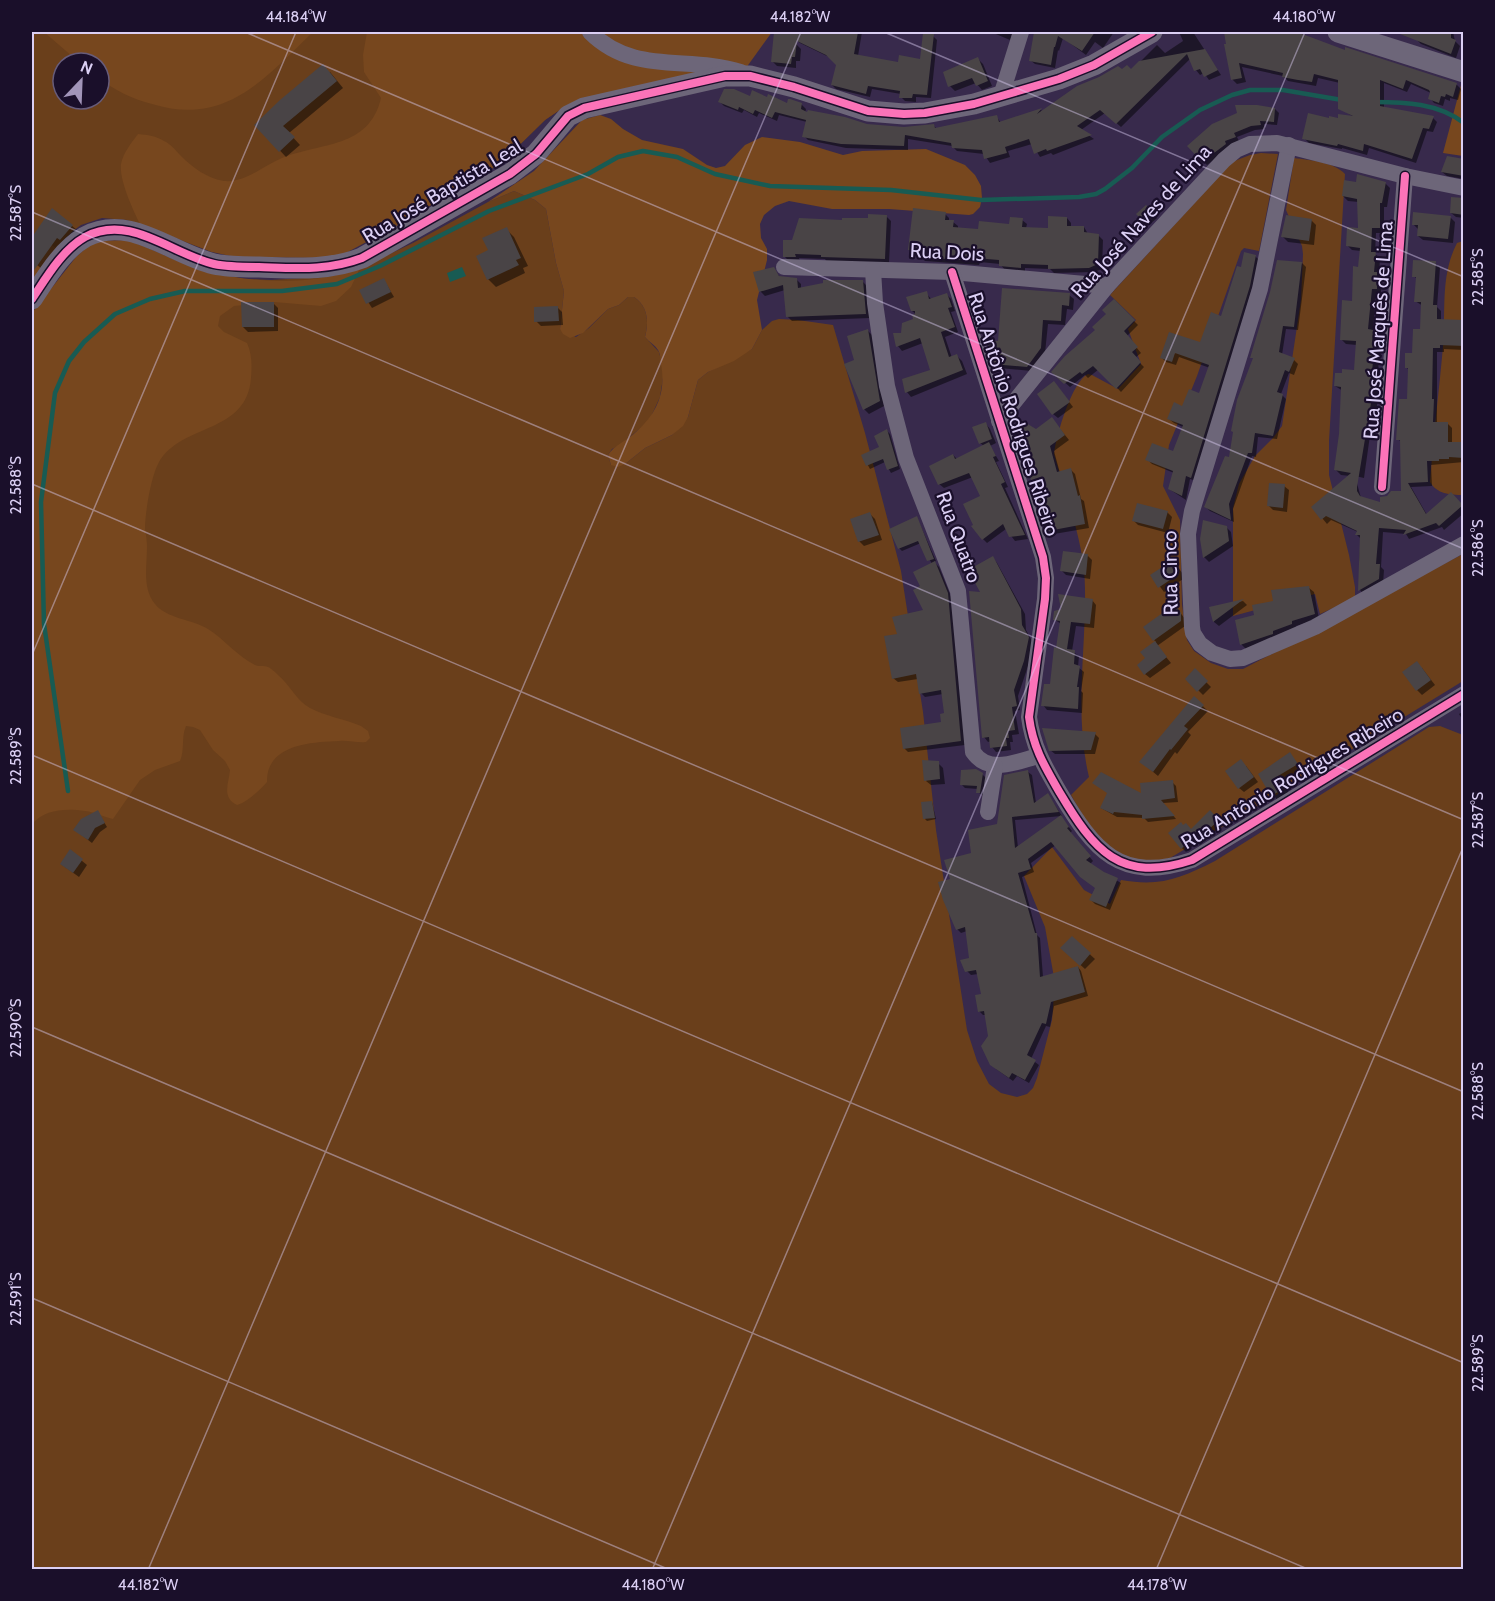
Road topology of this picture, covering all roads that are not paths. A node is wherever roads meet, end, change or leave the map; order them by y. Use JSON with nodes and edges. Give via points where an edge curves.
{"nodes":[{"id":1,"x":590,"y":32,"type":"edge"},
{"id":2,"x":1021,"y":32,"type":"edge"},
{"id":3,"x":1152,"y":32,"type":"edge"},
{"id":4,"x":1348,"y":33,"type":"edge"},
{"id":5,"x":1464,"y":72,"type":"edge"},
{"id":6,"x":750,"y":76,"type":"junction"},
{"id":7,"x":1000,"y":96,"type":"junction"},
{"id":8,"x":1289,"y":145,"type":"junction"},
{"id":9,"x":1405,"y":176,"type":"junction"},
{"id":10,"x":1464,"y":188,"type":"edge"},
{"id":11,"x":784,"y":267,"type":"dead end"},
{"id":12,"x":873,"y":270,"type":"junction"},
{"id":13,"x":952,"y":272,"type":"junction"},
{"id":14,"x":1107,"y":286,"type":"junction"},
{"id":15,"x":32,"y":299,"type":"edge"},
{"id":16,"x":999,"y":421,"type":"junction"},
{"id":17,"x":1382,"y":487,"type":"dead end"},
{"id":18,"x":1464,"y":544,"type":"edge"},
{"id":19,"x":1464,"y":694,"type":"edge"},
{"id":20,"x":1038,"y":756,"type":"junction"},
{"id":21,"x":995,"y":766,"type":"junction"},
{"id":22,"x":988,"y":812,"type":"dead end"}],
"edges":[{"from":1,"to":6,"type":"street","via":[[624,56],[667,64],[725,67]]},
{"from":2,"to":7,"type":"street"},
{"from":3,"to":7,"type":"street","name":"Rua José Baptista Leal","via":[[1094,65]]},
{"from":4,"to":5,"type":"street"},
{"from":6,"to":7,"type":"street","name":"Rua José Baptista Leal","via":[[885,113],[925,113]]},
{"from":6,"to":15,"type":"street","name":"Rua José Baptista Leal","via":[[726,76],[575,112],[536,154],[510,174],[347,264],[314,269],[224,266],[144,235],[112,229],[76,243]]},
{"from":8,"to":9,"type":"street","name":"Rua José Naves de Lima"},
{"from":8,"to":14,"type":"street","name":"Rua José Naves de Lima","via":[[1257,143],[1230,154]]},
{"from":8,"to":18,"type":"street","name":"Rua Cinco","via":[[1260,289],[1192,511],[1188,534],[1192,627],[1196,638],[1219,656],[1244,658],[1316,627]]},
{"from":9,"to":10,"type":"street","name":"Rua José Naves de Lima"},
{"from":9,"to":17,"type":"street","name":"Rua José Marquês de Lima"},
{"from":11,"to":12,"type":"street","name":"Rua Dois"},
{"from":12,"to":13,"type":"street","name":"Rua Dois"},
{"from":12,"to":21,"type":"street","name":"Rua Quatro","via":[[887,387],[906,458],[958,591],[973,752]]},
{"from":13,"to":14,"type":"street","name":"Rua Dois"},
{"from":13,"to":16,"type":"street","name":"Rua Antônio Rodrigues Ribeiro"},
{"from":14,"to":16,"type":"street","name":"Rua José Naves de Lima"},
{"from":16,"to":20,"type":"street","name":"Rua Antônio Rodrigues Ribeiro","via":[[1036,534],[1046,578],[1029,717]]},
{"from":19,"to":20,"type":"street","name":"Rua Antônio Rodrigues Ribeiro","via":[[1192,860],[1160,868],[1131,866],[1098,846],[1078,823]]},
{"from":20,"to":21,"type":"street"},
{"from":21,"to":22,"type":"street"}]}
